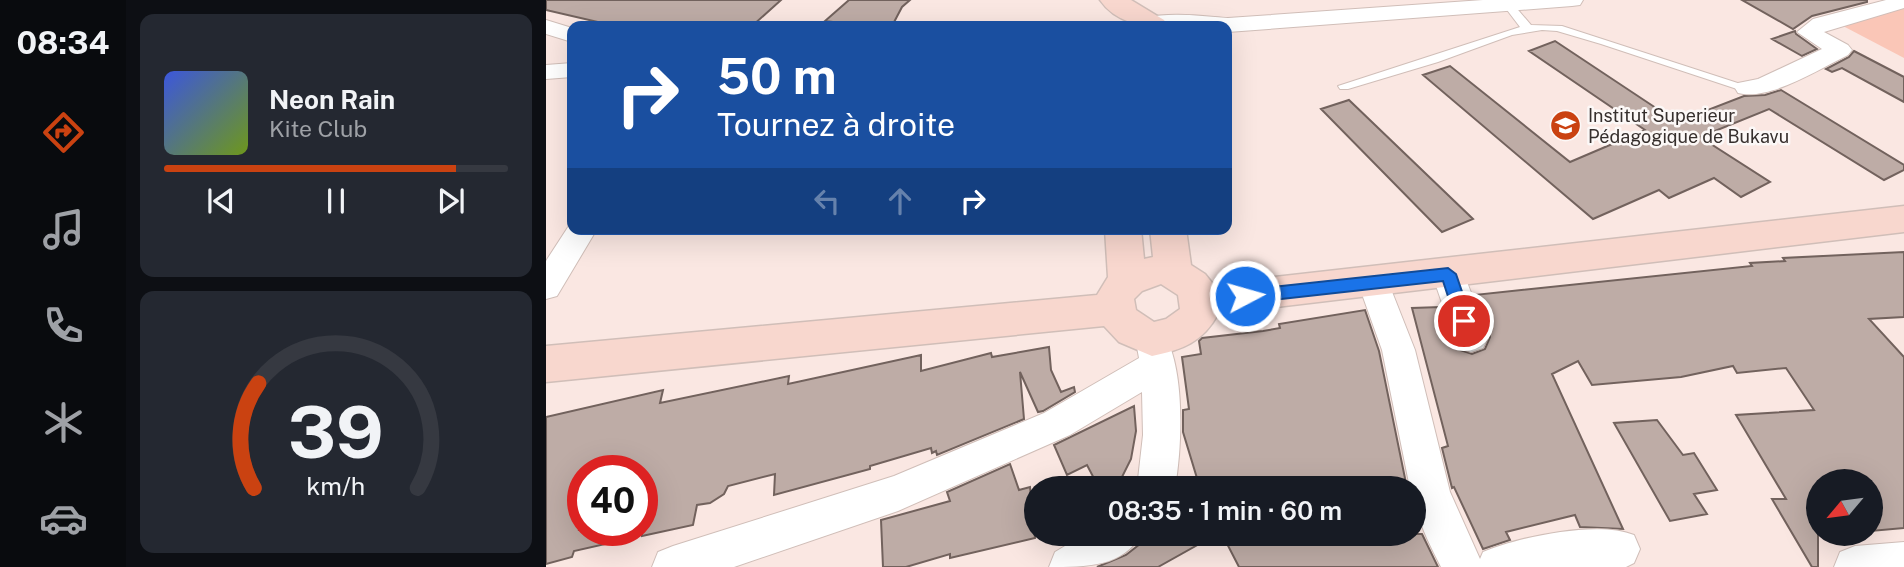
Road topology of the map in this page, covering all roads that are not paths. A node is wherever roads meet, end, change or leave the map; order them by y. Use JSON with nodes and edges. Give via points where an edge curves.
{"nodes":[{"id":1,"x":1085,"y":0,"type":"edge"},
{"id":2,"x":1572,"y":0,"type":"edge"},
{"id":3,"x":1904,"y":1,"type":"edge"},
{"id":4,"x":1509,"y":6,"type":"junction"},
{"id":5,"x":1109,"y":17,"type":"edge"},
{"id":6,"x":1129,"y":21,"type":"edge"},
{"id":7,"x":1232,"y":26,"type":"edge"},
{"id":8,"x":546,"y":27,"type":"edge"},
{"id":9,"x":1527,"y":28,"type":"junction"},
{"id":10,"x":567,"y":33,"type":"edge"},
{"id":11,"x":567,"y":70,"type":"edge"},
{"id":12,"x":546,"y":72,"type":"edge"},
{"id":13,"x":1344,"y":86,"type":"dead end"},
{"id":14,"x":1747,"y":88,"type":"joint"},
{"id":15,"x":1904,"y":219,"type":"edge"},
{"id":16,"x":578,"y":235,"type":"edge"},
{"id":17,"x":1123,"y":235,"type":"edge"},
{"id":18,"x":1169,"y":235,"type":"edge"},
{"id":19,"x":1173,"y":271,"type":"junction"},
{"id":20,"x":1448,"y":274,"type":"junction"},
{"id":21,"x":1374,"y":283,"type":"junction"},
{"id":22,"x":546,"y":287,"type":"edge"},
{"id":23,"x":1121,"y":295,"type":"junction"},
{"id":24,"x":1200,"y":301,"type":"junction"},
{"id":25,"x":1471,"y":338,"type":"dead end"},
{"id":26,"x":1155,"y":352,"type":"junction"},
{"id":27,"x":546,"y":364,"type":"edge"},
{"id":28,"x":1159,"y":476,"type":"edge"},
{"id":29,"x":1102,"y":546,"type":"edge"},
{"id":30,"x":1620,"y":548,"type":"dead end"},
{"id":31,"x":1904,"y":563,"type":"edge"},
{"id":32,"x":673,"y":567,"type":"edge"},
{"id":33,"x":1070,"y":567,"type":"edge"},
{"id":34,"x":1463,"y":567,"type":"edge"},
{"id":35,"x":1498,"y":567,"type":"edge"},
{"id":36,"x":1855,"y":567,"type":"edge"}],
"edges":[{"from":1,"to":5,"type":"street"},
{"from":2,"to":4,"type":"street"},
{"from":3,"to":14,"type":"street","via":[[1821,24],[1808,32],[1840,50],[1763,86]]},
{"from":4,"to":7,"type":"street"},
{"from":4,"to":9,"type":"lane"},
{"from":5,"to":6,"type":"street"},
{"from":8,"to":10,"type":"street"},
{"from":9,"to":13,"type":"lane"},
{"from":9,"to":14,"type":"lane","via":[[1558,28]]},
{"from":11,"to":12,"type":"street"},
{"from":15,"to":20,"type":"street"},
{"from":16,"to":22,"type":"street"},
{"from":17,"to":23,"type":"street"},
{"from":18,"to":19,"type":"street"},
{"from":19,"to":23,"type":"street","via":[[1149,271]]},
{"from":19,"to":24,"type":"street","via":[[1192,283]]},
{"from":20,"to":21,"type":"street"},
{"from":20,"to":25,"type":"street"},
{"from":21,"to":24,"type":"street"},
{"from":21,"to":34,"type":"street","via":[[1400,357],[1410,419],[1439,520]]},
{"from":23,"to":26,"type":"street","via":[[1125,327]]},
{"from":23,"to":27,"type":"street"},
{"from":24,"to":26,"type":"street","via":[[1194,320]]},
{"from":26,"to":28,"type":"street","via":[[1163,422]]},
{"from":26,"to":32,"type":"street","via":[[1057,424],[898,493]]},
{"from":29,"to":33,"type":"street"},
{"from":30,"to":35,"type":"street","via":[[1548,554]]},
{"from":31,"to":36,"type":"street"}]}
